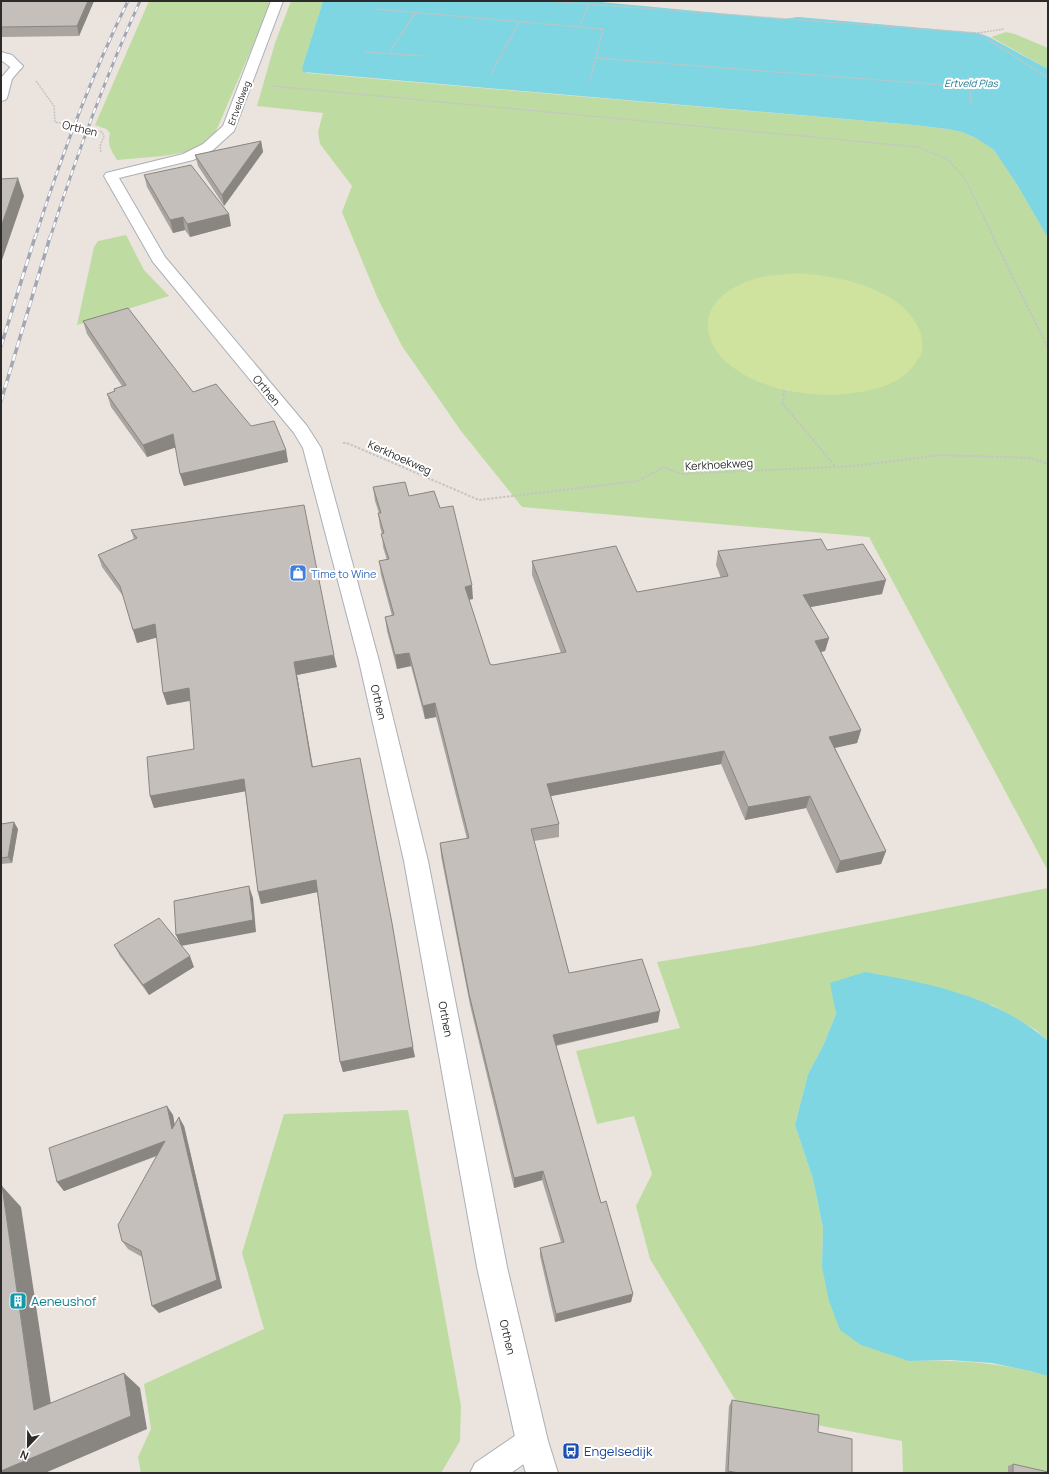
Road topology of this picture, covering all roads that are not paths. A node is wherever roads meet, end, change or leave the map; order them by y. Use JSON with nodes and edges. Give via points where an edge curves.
{"nodes":[{"id":1,"x":277,"y":1,"type":"edge"},
{"id":2,"x":1,"y":56,"type":"edge"},
{"id":3,"x":18,"y":66,"type":"joint"},
{"id":4,"x":1,"y":98,"type":"edge"},
{"id":5,"x":112,"y":176,"type":"joint"},
{"id":6,"x":532,"y":1440,"type":"junction"},
{"id":7,"x":485,"y":1473,"type":"edge"},
{"id":8,"x":542,"y":1473,"type":"edge"}],
"edges":[{"from":1,"to":5,"type":"street","name":"Ertveldweg","via":[[229,128],[208,147],[177,160]]},
{"from":2,"to":3,"type":"street"},
{"from":3,"to":4,"type":"lane","via":[[7,78]]},
{"from":5,"to":6,"type":"street","name":"Orthen","via":[[158,259],[301,430],[312,448],[369,661],[416,861],[492,1267]]},
{"from":6,"to":7,"type":"lane"},
{"from":6,"to":8,"type":"street","name":"Orthen"}]}
